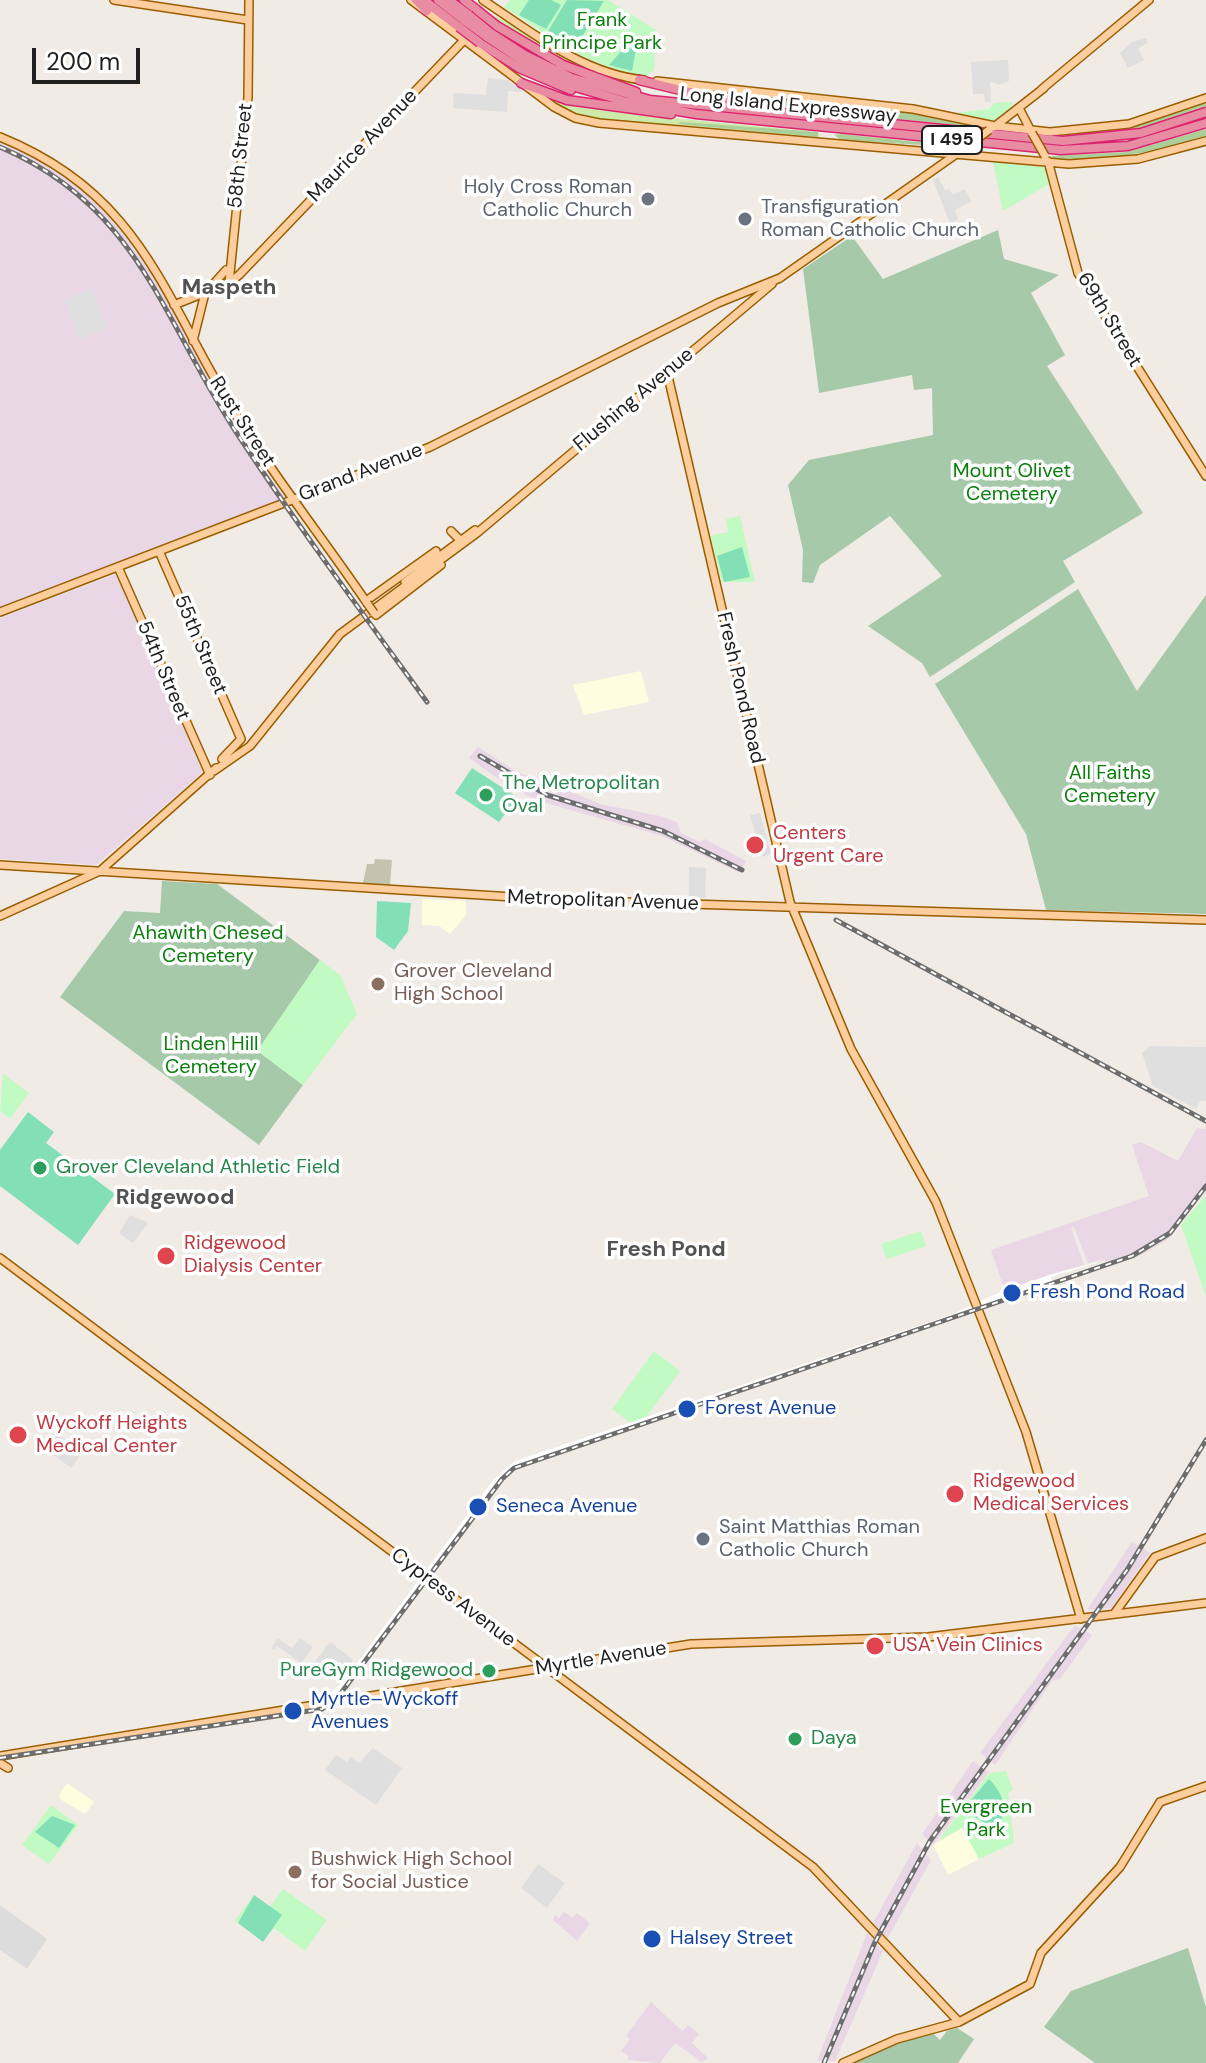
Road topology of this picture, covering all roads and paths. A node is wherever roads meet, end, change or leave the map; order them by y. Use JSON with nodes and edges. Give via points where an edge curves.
{"nodes":[{"id":1,"x":114,"y":0,"type":"edge"},
{"id":2,"x":249,"y":0,"type":"edge"},
{"id":3,"x":414,"y":0,"type":"edge"},
{"id":4,"x":424,"y":0,"type":"edge"},
{"id":5,"x":438,"y":0,"type":"edge"},
{"id":6,"x":449,"y":0,"type":"edge"},
{"id":7,"x":464,"y":0,"type":"edge"},
{"id":8,"x":483,"y":0,"type":"edge"},
{"id":9,"x":1149,"y":0,"type":"edge"},
{"id":10,"x":495,"y":8,"type":"junction"},
{"id":11,"x":427,"y":11,"type":"joint"},
{"id":12,"x":248,"y":20,"type":"junction"},
{"id":13,"x":488,"y":35,"type":"junction"},
{"id":14,"x":464,"y":40,"type":"junction"},
{"id":15,"x":639,"y":80,"type":"junction"},
{"id":16,"x":521,"y":83,"type":"junction"},
{"id":17,"x":1206,"y":98,"type":"edge"},
{"id":18,"x":1019,"y":108,"type":"junction"},
{"id":19,"x":766,"y":111,"type":"junction"},
{"id":20,"x":1206,"y":112,"type":"edge"},
{"id":21,"x":696,"y":114,"type":"junction"},
{"id":22,"x":1206,"y":123,"type":"edge"},
{"id":23,"x":992,"y":128,"type":"junction"},
{"id":24,"x":1031,"y":132,"type":"junction"},
{"id":25,"x":0,"y":137,"type":"edge"},
{"id":26,"x":808,"y":140,"type":"junction"},
{"id":27,"x":1206,"y":141,"type":"edge"},
{"id":28,"x":813,"y":150,"type":"dead end"},
{"id":29,"x":940,"y":153,"type":"junction"},
{"id":30,"x":956,"y":154,"type":"junction"},
{"id":31,"x":1047,"y":159,"type":"junction"},
{"id":32,"x":945,"y":162,"type":"junction"},
{"id":33,"x":229,"y":264,"type":"junction"},
{"id":34,"x":780,"y":278,"type":"junction"},
{"id":35,"x":229,"y":283,"type":"junction"},
{"id":36,"x":205,"y":293,"type":"junction"},
{"id":37,"x":729,"y":303,"type":"dead end"},
{"id":38,"x":174,"y":305,"type":"junction"},
{"id":39,"x":711,"y":309,"type":"junction"},
{"id":40,"x":199,"y":321,"type":"junction"},
{"id":41,"x":193,"y":341,"type":"junction"},
{"id":42,"x":199,"y":351,"type":"junction"},
{"id":43,"x":667,"y":372,"type":"junction"},
{"id":44,"x":491,"y":405,"type":"dead end"},
{"id":45,"x":496,"y":415,"type":"junction"},
{"id":46,"x":446,"y":439,"type":"junction"},
{"id":47,"x":451,"y":449,"type":"dead end"},
{"id":48,"x":1206,"y":476,"type":"edge"},
{"id":49,"x":293,"y":499,"type":"junction"},
{"id":50,"x":451,"y":531,"type":"dead end"},
{"id":51,"x":462,"y":541,"type":"junction"},
{"id":52,"x":452,"y":549,"type":"junction"},
{"id":53,"x":159,"y":551,"type":"junction"},
{"id":54,"x":118,"y":567,"type":"junction"},
{"id":55,"x":367,"y":602,"type":"junction"},
{"id":56,"x":0,"y":612,"type":"edge"},
{"id":57,"x":222,"y":759,"type":"junction"},
{"id":58,"x":212,"y":773,"type":"junction"},
{"id":59,"x":0,"y":865,"type":"edge"},
{"id":60,"x":100,"y":871,"type":"junction"},
{"id":61,"x":792,"y":907,"type":"junction"},
{"id":62,"x":0,"y":916,"type":"edge"},
{"id":63,"x":1206,"y":920,"type":"edge"},
{"id":64,"x":0,"y":1258,"type":"edge"},
{"id":65,"x":1206,"y":1538,"type":"edge"},
{"id":66,"x":1206,"y":1603,"type":"edge"},
{"id":67,"x":1114,"y":1614,"type":"junction"},
{"id":68,"x":1081,"y":1619,"type":"junction"},
{"id":69,"x":547,"y":1668,"type":"junction"},
{"id":70,"x":0,"y":1756,"type":"edge"},
{"id":71,"x":1206,"y":1786,"type":"edge"},
{"id":72,"x":959,"y":2022,"type":"junction"},
{"id":73,"x":843,"y":2063,"type":"edge"}],
"edges":[{"from":1,"to":12,"type":"main road"},
{"from":2,"to":12,"type":"main road","name":"58th Street"},
{"from":3,"to":11,"type":"highway"},
{"from":4,"to":13,"type":"highway","bridge":true,"via":[[459,27]]},
{"from":5,"to":13,"type":"highway","name":"Long Island Expressway","number":"I 495","bridge":true},
{"from":6,"to":13,"type":"highway","name":"Long Island Expressway","number":"I 495","bridge":true},
{"from":7,"to":13,"type":"highway","bridge":true,"via":[[477,10]]},
{"from":8,"to":10,"type":"main road"},
{"from":9,"to":18,"type":"main road","name":"Grand Avenue"},
{"from":10,"to":14,"type":"main road","name":"Maurice Avenue"},
{"from":10,"to":15,"type":"main road","via":[[585,64]]},
{"from":11,"to":14,"type":"main road"},
{"from":12,"to":33,"type":"main road","name":"58th Street","via":[[248,97]]},
{"from":13,"to":19,"type":"highway","name":"Long Island Expressway","number":"I 495","via":[[585,83],[634,97]]},
{"from":13,"to":21,"type":"highway","via":[[528,72],[578,93],[646,110]]},
{"from":14,"to":16,"type":"main road"},
{"from":14,"to":35,"type":"main road","name":"Maurice Avenue"},
{"from":15,"to":19,"type":"highway"},
{"from":15,"to":23,"type":"main road","via":[[913,109]]},
{"from":16,"to":21,"type":"highway","via":[[573,101],[655,114]]},
{"from":16,"to":26,"type":"main road","via":[[559,111],[586,121]]},
{"from":17,"to":24,"type":"main road","via":[[1129,124]]},
{"from":18,"to":23,"type":"main road","name":"Grand Avenue"},
{"from":18,"to":24,"type":"main road","name":"69th Street"},
{"from":19,"to":20,"type":"highway","name":"Long Island Expressway","number":"I 495","via":[[1063,141],[1141,133]]},
{"from":21,"to":22,"type":"highway","name":"Long Island Expressway","number":"I 495","via":[[1061,150],[1128,146]]},
{"from":23,"to":24,"type":"main road"},
{"from":23,"to":30,"type":"main road","name":"Grand Avenue","bridge":true},
{"from":24,"to":31,"type":"main road","name":"69th Street","bridge":true},
{"from":25,"to":38,"type":"main road","name":"Rust Street","via":[[70,174],[121,220]]},
{"from":26,"to":28,"type":"main road"},
{"from":26,"to":29,"type":"main road"},
{"from":27,"to":31,"type":"main road","via":[[1126,160]]},
{"from":29,"to":30,"type":"main road"},
{"from":29,"to":32,"type":"main road"},
{"from":30,"to":31,"type":"main road"},
{"from":30,"to":32,"type":"main road","name":"Grand Avenue"},
{"from":31,"to":48,"type":"main road","name":"69th Street","via":[[1078,273]]},
{"from":32,"to":34,"type":"main road","name":"Grand Avenue"},
{"from":33,"to":35,"type":"main road","name":"58th Street"},
{"from":33,"to":36,"type":"main road"},
{"from":34,"to":39,"type":"main road","name":"Grand Avenue"},
{"from":34,"to":43,"type":"main road","name":"Flushing Avenue"},
{"from":35,"to":36,"type":"main road"},
{"from":36,"to":38,"type":"main road"},
{"from":36,"to":40,"type":"main road"},
{"from":37,"to":39,"type":"main road","name":"Grand Avenue"},
{"from":38,"to":41,"type":"main road","name":"Rust Street"},
{"from":39,"to":45,"type":"main road","name":"Grand Avenue"},
{"from":40,"to":41,"type":"main road"},
{"from":40,"to":42,"type":"main road"},
{"from":41,"to":42,"type":"main road","name":"Rust Street"},
{"from":42,"to":49,"type":"main road","name":"Rust Street"},
{"from":43,"to":51,"type":"main road","name":"Flushing Avenue"},
{"from":43,"to":61,"type":"main road","name":"Fresh Pond Road"},
{"from":44,"to":45,"type":"main road"},
{"from":45,"to":46,"type":"main road","name":"Grand Avenue"},
{"from":46,"to":47,"type":"main road"},
{"from":46,"to":49,"type":"main road","name":"Grand Avenue"},
{"from":49,"to":53,"type":"main road","name":"Grand Avenue"},
{"from":49,"to":55,"type":"main road","name":"Rust Street"},
{"from":50,"to":51,"type":"main road"},
{"from":51,"to":52,"type":"main road","name":"Flushing Avenue"},
{"from":52,"to":55,"type":"main road","via":[[441,548]]},
{"from":52,"to":55,"type":"main road","name":"Rust Street","bridge":true,"via":[[437,570],[375,614]]},
{"from":52,"to":57,"type":"main road","name":"Flushing Avenue","via":[[333,635],[250,741]]},
{"from":52,"to":58,"type":"main road","name":"Flushing Avenue","via":[[340,634],[258,738]]},
{"from":53,"to":54,"type":"main road","name":"Grand Avenue"},
{"from":53,"to":57,"type":"main road","name":"55th Street","via":[[241,739]]},
{"from":54,"to":56,"type":"main road","name":"Grand Avenue"},
{"from":54,"to":58,"type":"main road","name":"54th Street"},
{"from":57,"to":58,"type":"main road","name":"Flushing Avenue"},
{"from":58,"to":60,"type":"main road","name":"Flushing Avenue"},
{"from":59,"to":60,"type":"main road","name":"Metropolitan Avenue"},
{"from":60,"to":61,"type":"main road","name":"Metropolitan Avenue","via":[[498,897]]},
{"from":60,"to":62,"type":"main road","name":"Flushing Avenue"},
{"from":61,"to":63,"type":"main road","name":"Metropolitan Avenue"},
{"from":61,"to":68,"type":"main road","name":"Fresh Pond Road","via":[[851,1049],[936,1202],[1025,1429]]},
{"from":64,"to":69,"type":"main road","name":"Cypress Avenue"},
{"from":65,"to":67,"type":"main road","via":[[1155,1557]]},
{"from":66,"to":67,"type":"main road","name":"Myrtle Avenue"},
{"from":67,"to":68,"type":"main road","name":"Myrtle Avenue"},
{"from":68,"to":69,"type":"main road","name":"Myrtle Avenue","via":[[928,1637],[691,1644]]},
{"from":69,"to":70,"type":"main road","name":"Myrtle Avenue"},
{"from":69,"to":72,"type":"main road","name":"Cypress Avenue","via":[[813,1867]]},
{"from":71,"to":72,"type":"main road","via":[[1160,1802],[1120,1867],[1041,1953],[1030,1984]]},
{"from":72,"to":73,"type":"main road","via":[[897,2039]]}]}
